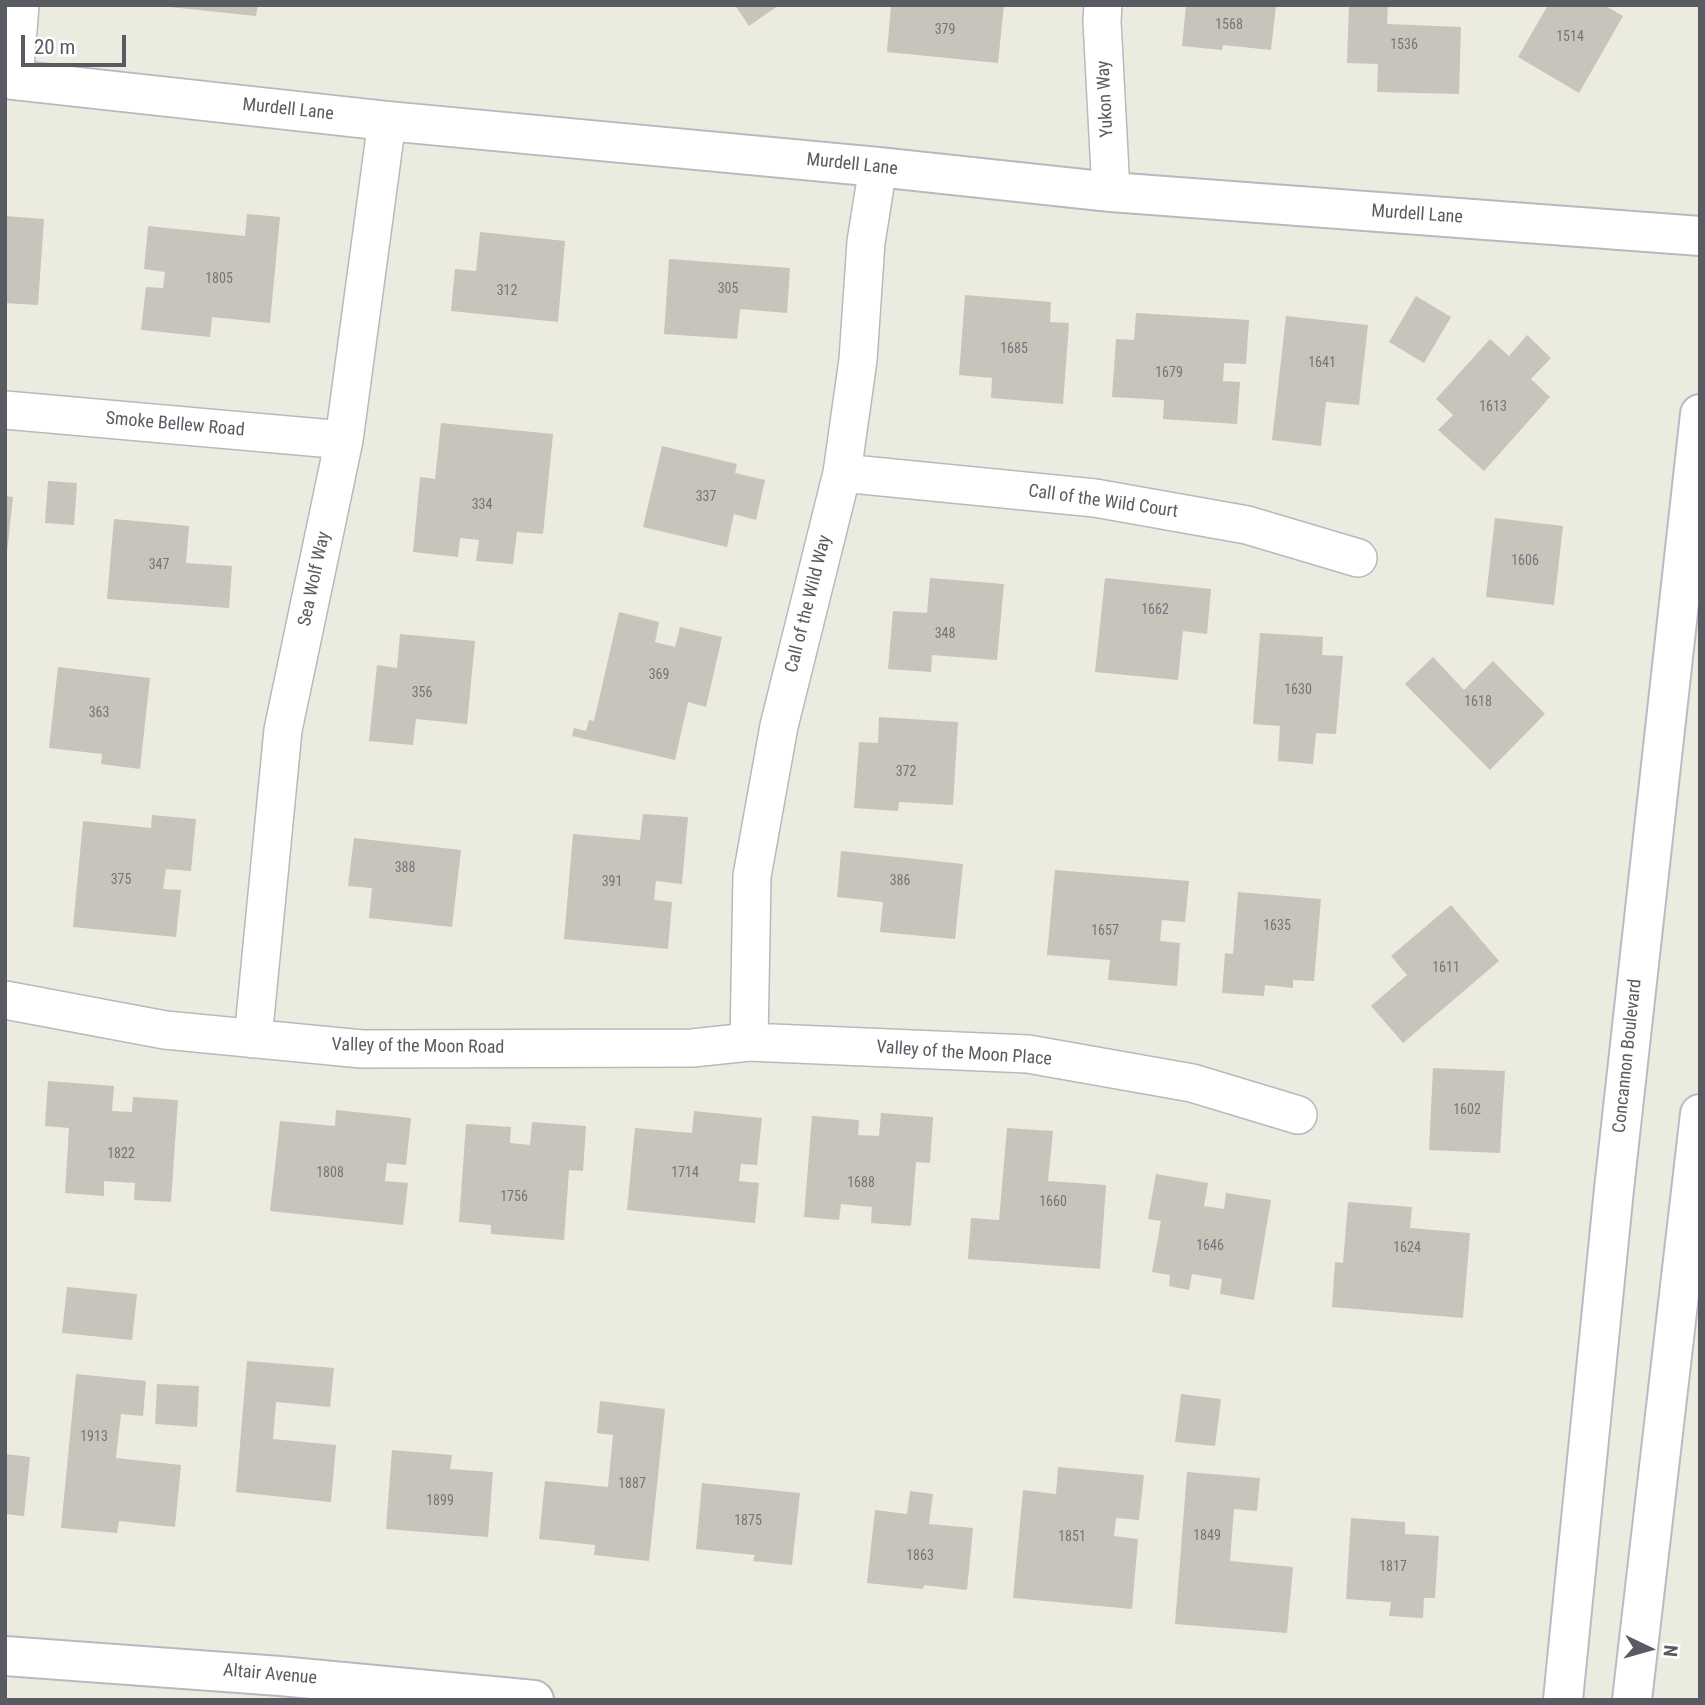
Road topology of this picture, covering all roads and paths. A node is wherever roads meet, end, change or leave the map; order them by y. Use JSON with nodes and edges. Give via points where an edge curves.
{"nodes":[{"id":1,"x":20,"y":5,"type":"edge"},
{"id":2,"x":1103,"y":5,"type":"edge"},
{"id":3,"x":10,"y":79,"type":"edge"},
{"id":4,"x":387,"y":121,"type":"junction"},
{"id":5,"x":878,"y":167,"type":"junction"},
{"id":6,"x":1111,"y":192,"type":"junction"},
{"id":7,"x":1700,"y":236,"type":"edge"},
{"id":8,"x":5,"y":410,"type":"edge"},
{"id":9,"x":1700,"y":414,"type":"edge"},
{"id":10,"x":344,"y":440,"type":"junction"},
{"id":11,"x":842,"y":473,"type":"junction"},
{"id":12,"x":1358,"y":558,"type":"dead end"},
{"id":13,"x":5,"y":1000,"type":"edge"},
{"id":14,"x":253,"y":1039,"type":"junction"},
{"id":15,"x":749,"y":1042,"type":"junction"},
{"id":16,"x":1700,"y":1114,"type":"edge"},
{"id":17,"x":1298,"y":1115,"type":"dead end"},
{"id":18,"x":5,"y":1656,"type":"edge"},
{"id":19,"x":279,"y":1688,"type":"edge"},
{"id":20,"x":534,"y":1700,"type":"edge"},
{"id":21,"x":1563,"y":1700,"type":"edge"},
{"id":22,"x":1632,"y":1700,"type":"edge"}],
"edges":[{"from":1,"to":3,"type":"street"},
{"from":2,"to":6,"type":"street","name":"Yukon Way"},
{"from":3,"to":4,"type":"street","name":"Murdell Lane"},
{"from":4,"to":5,"type":"street","name":"Murdell Lane"},
{"from":4,"to":10,"type":"street","name":"Sea Wolf Way"},
{"from":5,"to":6,"type":"street","name":"Murdell Lane"},
{"from":5,"to":11,"type":"street","name":"Call of the Wild Way"},
{"from":6,"to":7,"type":"street","name":"Murdell Lane"},
{"from":8,"to":10,"type":"street","name":"Smoke Bellew Road"},
{"from":9,"to":21,"type":"street","name":"Concannon Boulevard","via":[[1614,1188]]},
{"from":10,"to":14,"type":"street","name":"Sea Wolf Way","via":[[283,730]]},
{"from":11,"to":12,"type":"street","name":"Call of the Wild Court","via":[[1095,498],[1247,525]]},
{"from":11,"to":15,"type":"street","name":"Call of the Wild Way","via":[[779,726],[752,876]]},
{"from":13,"to":14,"type":"street","name":"Valley of the Moon Road","via":[[165,1030]]},
{"from":14,"to":15,"type":"street","name":"Valley of the Moon Road","via":[[362,1049],[692,1048]]},
{"from":15,"to":17,"type":"street","name":"Valley of the Moon Place","via":[[1028,1054],[1192,1083]]},
{"from":16,"to":22,"type":"street"},
{"from":18,"to":19,"type":"street","name":"Altair Avenue"},
{"from":19,"to":20,"type":"street","name":"Altair Avenue"}]}
